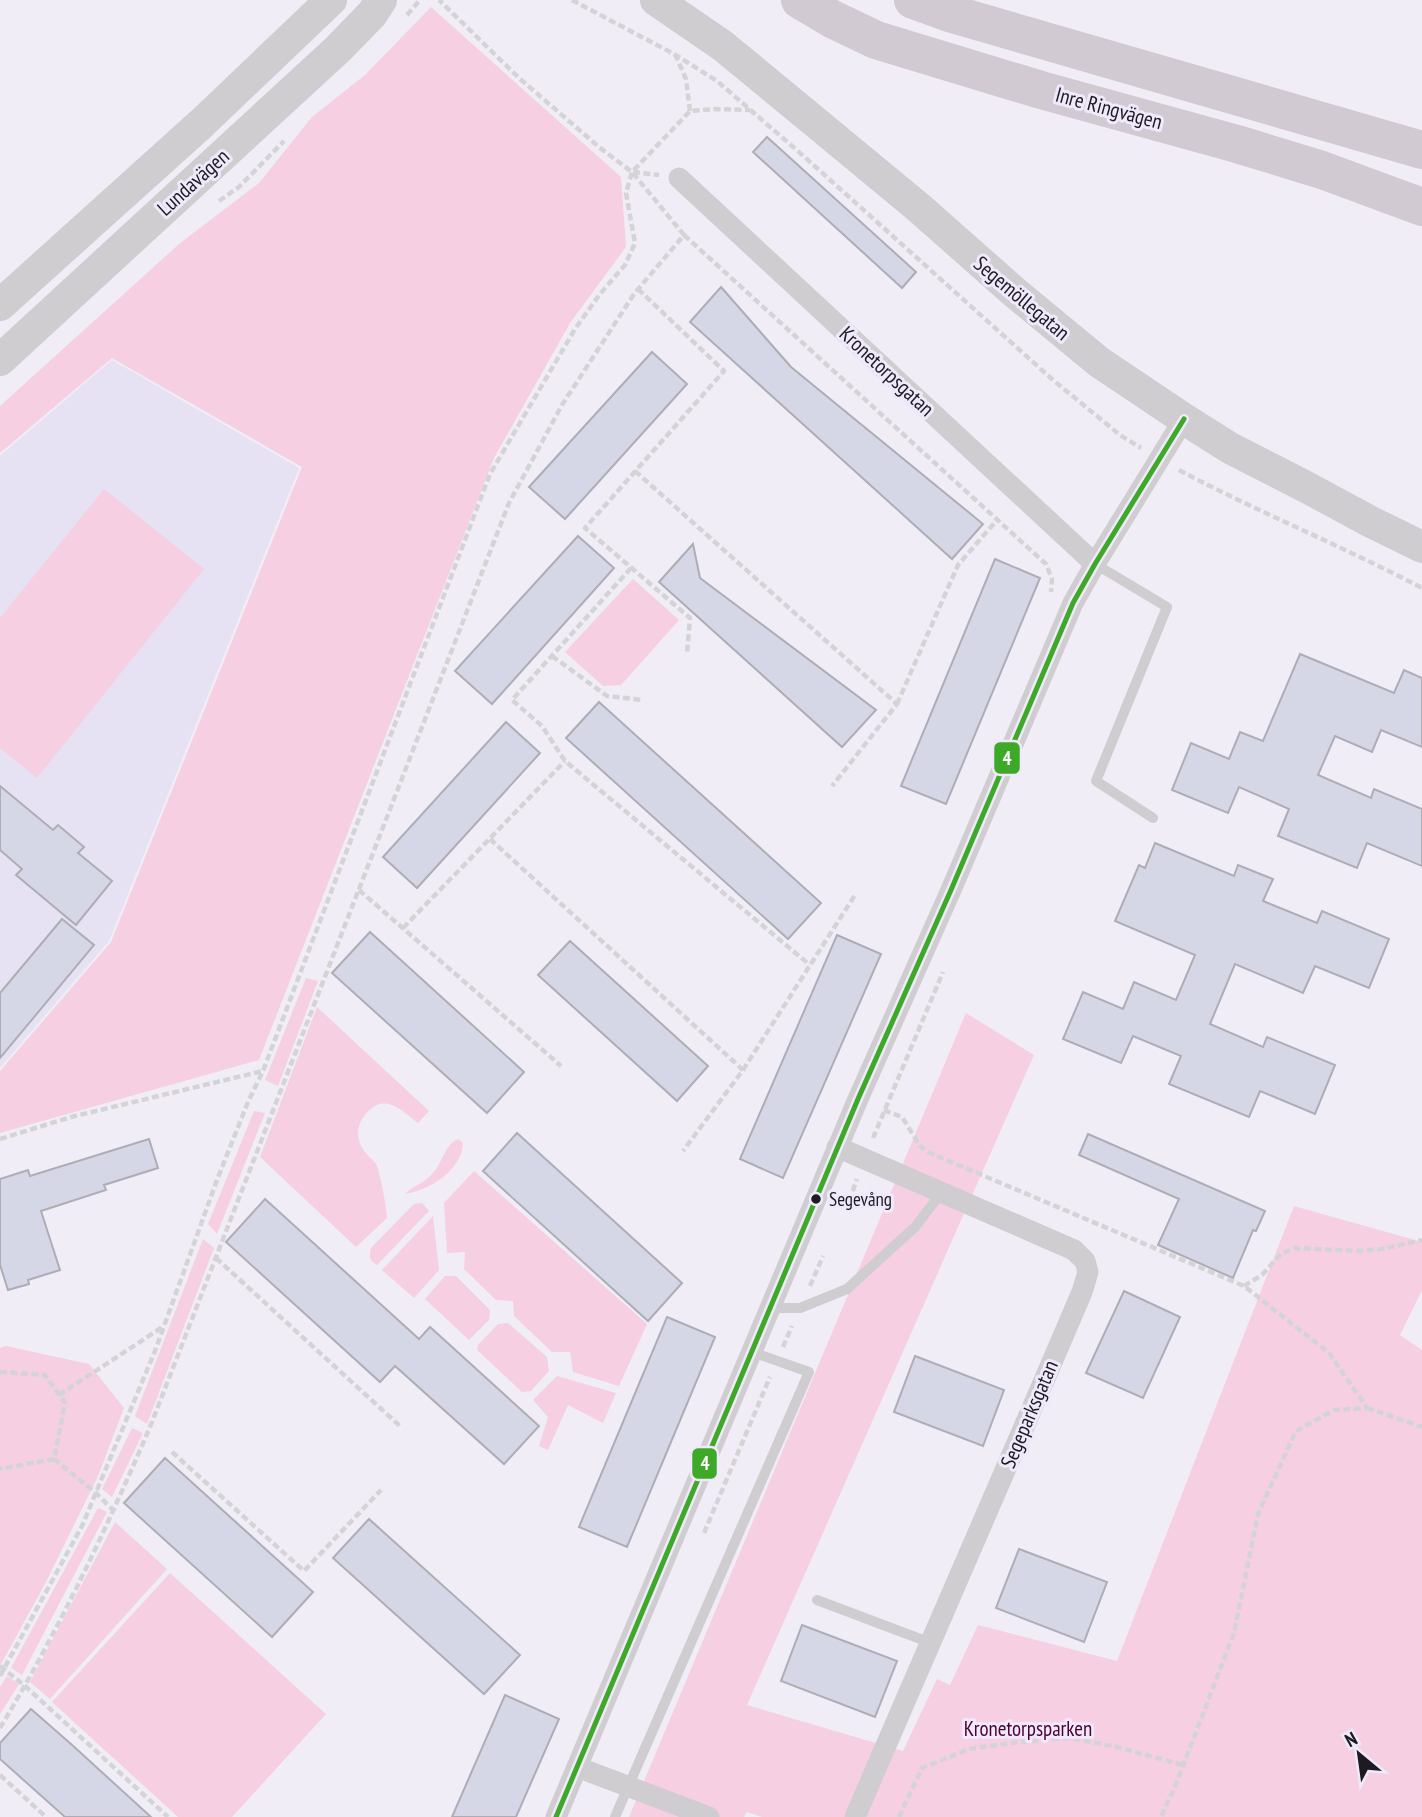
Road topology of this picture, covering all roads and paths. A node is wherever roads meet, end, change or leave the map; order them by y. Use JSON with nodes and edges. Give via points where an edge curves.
{"nodes":[{"id":1,"x":331,"y":0,"type":"edge"},
{"id":2,"x":381,"y":0,"type":"edge"},
{"id":3,"x":439,"y":0,"type":"edge"},
{"id":4,"x":572,"y":0,"type":"edge"},
{"id":5,"x":656,"y":0,"type":"edge"},
{"id":6,"x":800,"y":0,"type":"edge"},
{"id":7,"x":913,"y":0,"type":"edge"},
{"id":8,"x":674,"y":54,"type":"junction"},
{"id":9,"x":690,"y":111,"type":"junction"},
{"id":10,"x":1422,"y":150,"type":"edge"},
{"id":11,"x":632,"y":172,"type":"junction"},
{"id":12,"x":679,"y":178,"type":"dead end"},
{"id":13,"x":1422,"y":207,"type":"edge"},
{"id":14,"x":684,"y":235,"type":"junction"},
{"id":15,"x":638,"y":289,"type":"junction"},
{"id":16,"x":0,"y":305,"type":"edge"},
{"id":17,"x":0,"y":360,"type":"edge"},
{"id":18,"x":1184,"y":419,"type":"junction"},
{"id":19,"x":635,"y":471,"type":"junction"},
{"id":20,"x":997,"y":520,"type":"junction"},
{"id":21,"x":1422,"y":547,"type":"edge"},
{"id":22,"x":1095,"y":564,"type":"junction"},
{"id":23,"x":631,"y":568,"type":"junction"},
{"id":24,"x":1051,"y":595,"type":"dead end"},
{"id":25,"x":687,"y":654,"type":"dead end"},
{"id":26,"x":552,"y":656,"type":"junction"},
{"id":27,"x":643,"y":700,"type":"dead end"},
{"id":28,"x":897,"y":704,"type":"junction"},
{"id":29,"x":565,"y":761,"type":"junction"},
{"id":30,"x":832,"y":786,"type":"dead end"},
{"id":31,"x":1153,"y":818,"type":"dead end"},
{"id":32,"x":489,"y":839,"type":"junction"},
{"id":33,"x":359,"y":890,"type":"junction"},
{"id":34,"x":855,"y":895,"type":"dead end"},
{"id":35,"x":403,"y":928,"type":"junction"},
{"id":36,"x":810,"y":965,"type":"junction"},
{"id":37,"x":561,"y":1066,"type":"dead end"},
{"id":38,"x":263,"y":1070,"type":"junction"},
{"id":39,"x":743,"y":1070,"type":"junction"},
{"id":40,"x":884,"y":1110,"type":"dead end"},
{"id":41,"x":0,"y":1139,"type":"edge"},
{"id":42,"x":837,"y":1147,"type":"junction"},
{"id":43,"x":683,"y":1151,"type":"dead end"},
{"id":44,"x":942,"y":1192,"type":"junction"},
{"id":45,"x":1422,"y":1240,"type":"edge"},
{"id":46,"x":216,"y":1258,"type":"junction"},
{"id":47,"x":1244,"y":1286,"type":"junction"},
{"id":48,"x":770,"y":1308,"type":"junction"},
{"id":49,"x":164,"y":1326,"type":"junction"},
{"id":50,"x":752,"y":1352,"type":"junction"},
{"id":51,"x":0,"y":1372,"type":"edge"},
{"id":52,"x":59,"y":1395,"type":"junction"},
{"id":53,"x":1367,"y":1408,"type":"junction"},
{"id":54,"x":401,"y":1427,"type":"dead end"},
{"id":55,"x":1422,"y":1427,"type":"edge"},
{"id":56,"x":172,"y":1452,"type":"dead end"},
{"id":57,"x":54,"y":1459,"type":"junction"},
{"id":58,"x":0,"y":1469,"type":"edge"},
{"id":59,"x":381,"y":1490,"type":"dead end"},
{"id":60,"x":96,"y":1493,"type":"junction"},
{"id":61,"x":114,"y":1511,"type":"junction"},
{"id":62,"x":817,"y":1600,"type":"dead end"},
{"id":63,"x":931,"y":1643,"type":"junction"},
{"id":64,"x":2,"y":1668,"type":"edge"},
{"id":65,"x":0,"y":1676,"type":"edge"},
{"id":66,"x":25,"y":1686,"type":"junction"},
{"id":67,"x":0,"y":1728,"type":"edge"},
{"id":68,"x":1184,"y":1765,"type":"junction"},
{"id":69,"x":577,"y":1767,"type":"junction"},
{"id":70,"x":0,"y":1775,"type":"edge"},
{"id":71,"x":629,"y":1786,"type":"junction"},
{"id":72,"x":46,"y":1817,"type":"edge"},
{"id":73,"x":169,"y":1817,"type":"edge"},
{"id":74,"x":556,"y":1817,"type":"edge"},
{"id":75,"x":615,"y":1817,"type":"edge"},
{"id":76,"x":709,"y":1817,"type":"edge"},
{"id":77,"x":855,"y":1817,"type":"edge"},
{"id":78,"x":899,"y":1817,"type":"edge"},
{"id":79,"x":1161,"y":1817,"type":"edge"}],
"edges":[{"from":1,"to":16,"type":"main road","name":"Lundavägen"},
{"from":2,"to":17,"type":"main road","name":"Lundavägen","via":[[312,74]]},
{"from":3,"to":11,"type":"path","via":[[518,77]]},
{"from":4,"to":8,"type":"path"},
{"from":5,"to":18,"type":"main road","name":"Segemöllegatan","via":[[723,46],[1099,362]]},
{"from":6,"to":13,"type":"highway","name":"Inre Ringvägen","via":[[876,40],[1322,170]]},
{"from":7,"to":10,"type":"highway"},
{"from":8,"to":9,"type":"path","via":[[686,79]]},
{"from":8,"to":9,"type":"path","via":[[717,81],[750,110]]},
{"from":9,"to":11,"type":"path"},
{"from":11,"to":14,"type":"path"},
{"from":11,"to":38,"type":"path","via":[[626,193],[635,243],[625,265],[575,329],[490,474]]},
{"from":12,"to":22,"type":"street","name":"Kronetorpsgatan"},
{"from":14,"to":15,"type":"path"},
{"from":14,"to":20,"type":"path"},
{"from":15,"to":19,"type":"path","via":[[724,371]]},
{"from":15,"to":33,"type":"path","via":[[562,405],[509,503]]},
{"from":18,"to":21,"type":"main road","name":"Segemöllegatan","via":[[1230,448]]},
{"from":18,"to":22,"type":"street"},
{"from":19,"to":23,"type":"path","via":[[585,528]]},
{"from":19,"to":28,"type":"path"},
{"from":20,"to":24,"type":"path","via":[[1046,564],[1052,579]]},
{"from":20,"to":28,"type":"path","via":[[958,565]]},
{"from":22,"to":31,"type":"lane","via":[[1167,607],[1096,781]]},
{"from":22,"to":42,"type":"street","via":[[1073,603]]},
{"from":23,"to":25,"type":"path","via":[[690,618]]},
{"from":23,"to":26,"type":"path"},
{"from":26,"to":27,"type":"path","via":[[607,696]]},
{"from":26,"to":29,"type":"path","via":[[512,700],[542,726]]},
{"from":28,"to":30,"type":"path"},
{"from":29,"to":32,"type":"path"},
{"from":29,"to":36,"type":"path"},
{"from":32,"to":35,"type":"path"},
{"from":32,"to":39,"type":"path"},
{"from":33,"to":35,"type":"path"},
{"from":33,"to":46,"type":"path"},
{"from":34,"to":36,"type":"path"},
{"from":35,"to":37,"type":"path"},
{"from":36,"to":39,"type":"path"},
{"from":38,"to":41,"type":"path"},
{"from":38,"to":49,"type":"path"},
{"from":39,"to":43,"type":"path"},
{"from":40,"to":47,"type":"path","via":[[902,1117],[920,1146],[930,1153]]},
{"from":42,"to":44,"type":"street","name":"Segeparksgatan"},
{"from":42,"to":48,"type":"street"},
{"from":44,"to":48,"type":"lane","via":[[915,1227],[847,1289],[800,1308]]},
{"from":44,"to":63,"type":"street","name":"Segeparksgatan","via":[[1074,1250],[1088,1272]]},
{"from":45,"to":47,"type":"path","via":[[1360,1251],[1295,1248],[1280,1254],[1262,1275]]},
{"from":46,"to":54,"type":"path"},
{"from":46,"to":61,"type":"path"},
{"from":47,"to":53,"type":"path","via":[[1329,1353]]},
{"from":48,"to":50,"type":"street"},
{"from":49,"to":52,"type":"path"},
{"from":49,"to":60,"type":"path"},
{"from":50,"to":69,"type":"street"},
{"from":50,"to":71,"type":"lane","via":[[809,1372]]},
{"from":51,"to":52,"type":"path","via":[[45,1375]]},
{"from":52,"to":57,"type":"path","via":[[65,1403]]},
{"from":53,"to":55,"type":"path"},
{"from":53,"to":68,"type":"path","via":[[1334,1410],[1296,1431],[1258,1514],[1234,1633]]},
{"from":56,"to":59,"type":"path","via":[[304,1571]]},
{"from":57,"to":58,"type":"path"},
{"from":57,"to":60,"type":"path"},
{"from":60,"to":61,"type":"path"},
{"from":60,"to":64,"type":"path"},
{"from":61,"to":66,"type":"path"},
{"from":62,"to":63,"type":"lane"},
{"from":63,"to":77,"type":"street","name":"Segeparksgatan"},
{"from":64,"to":65,"type":"path"},
{"from":64,"to":66,"type":"path"},
{"from":66,"to":67,"type":"path"},
{"from":66,"to":73,"type":"path"},
{"from":68,"to":78,"type":"path","via":[[1070,1738],[969,1749],[922,1768]]},
{"from":68,"to":79,"type":"path"},
{"from":69,"to":71,"type":"street"},
{"from":69,"to":74,"type":"street"},
{"from":70,"to":72,"type":"path"},
{"from":71,"to":75,"type":"lane"},
{"from":71,"to":76,"type":"street"}]}
